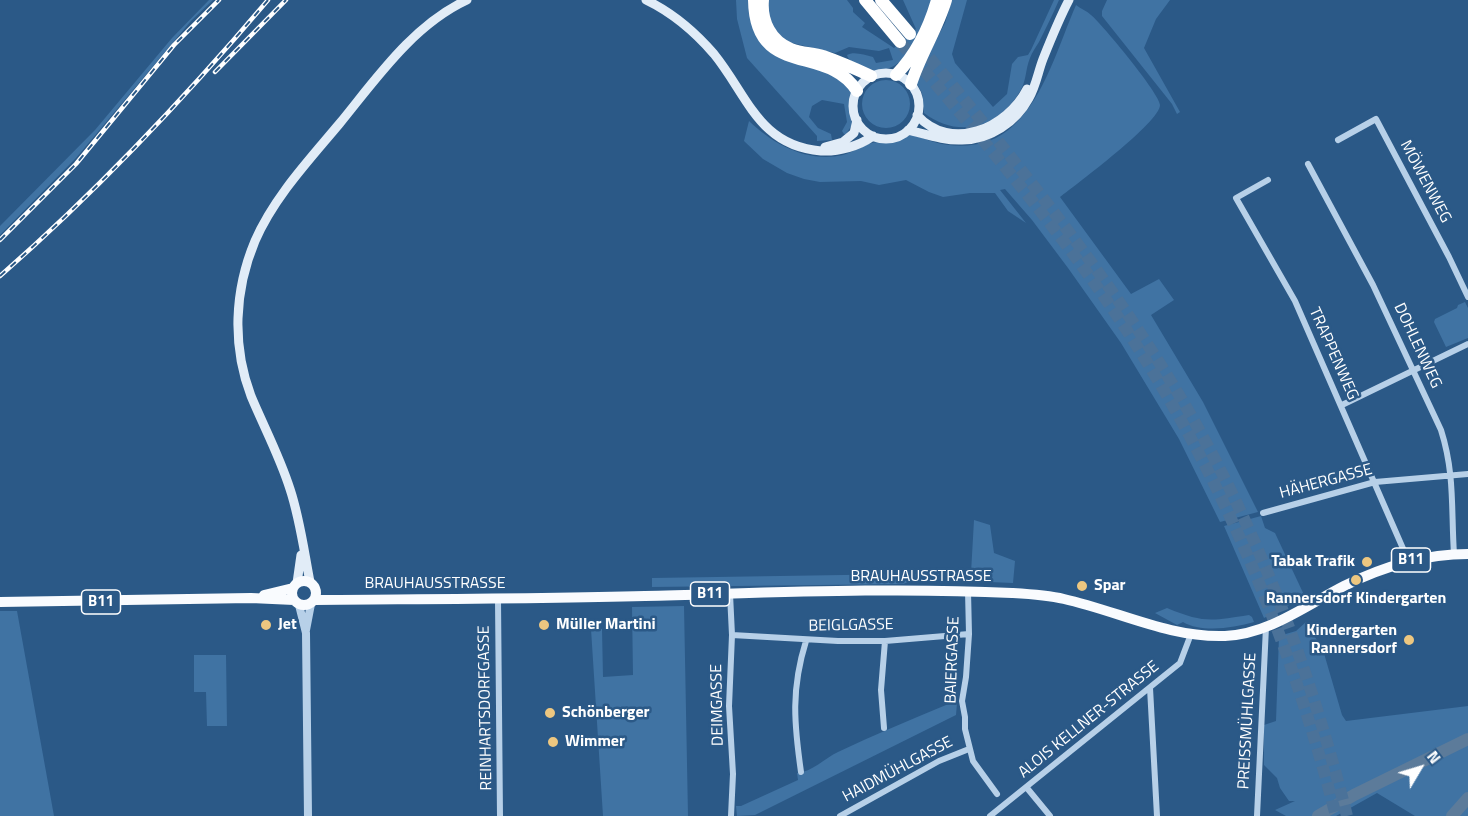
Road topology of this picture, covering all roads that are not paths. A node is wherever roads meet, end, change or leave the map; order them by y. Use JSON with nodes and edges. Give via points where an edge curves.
{"nodes":[{"id":1,"x":466,"y":0,"type":"edge"},
{"id":2,"x":646,"y":0,"type":"edge"},
{"id":3,"x":754,"y":0,"type":"edge"},
{"id":4,"x":763,"y":0,"type":"edge"},
{"id":5,"x":887,"y":0,"type":"edge"},
{"id":6,"x":937,"y":0,"type":"edge"},
{"id":7,"x":946,"y":0,"type":"edge"},
{"id":8,"x":1069,"y":0,"type":"edge"},
{"id":9,"x":869,"y":2,"type":"edge"},
{"id":10,"x":893,"y":14,"type":"junction"},
{"id":11,"x":1038,"y":72,"type":"junction"},
{"id":12,"x":896,"y":75,"type":"junction"},
{"id":13,"x":871,"y":76,"type":"junction"},
{"id":14,"x":911,"y":84,"type":"junction"},
{"id":15,"x":857,"y":91,"type":"junction"},
{"id":16,"x":918,"y":115,"type":"junction"},
{"id":17,"x":857,"y":120,"type":"junction"},
{"id":18,"x":908,"y":130,"type":"junction"},
{"id":19,"x":873,"y":136,"type":"junction"},
{"id":20,"x":1338,"y":140,"type":"dead end"},
{"id":21,"x":814,"y":150,"type":"junction"},
{"id":22,"x":1308,"y":164,"type":"dead end"},
{"id":23,"x":1268,"y":180,"type":"dead end"},
{"id":24,"x":1468,"y":297,"type":"edge"},
{"id":25,"x":1468,"y":344,"type":"edge"},
{"id":26,"x":1412,"y":369,"type":"junction"},
{"id":27,"x":1342,"y":405,"type":"junction"},
{"id":28,"x":1468,"y":474,"type":"edge"},
{"id":29,"x":1451,"y":476,"type":"junction"},
{"id":30,"x":1375,"y":482,"type":"junction"},
{"id":31,"x":1263,"y":513,"type":"dead end"},
{"id":32,"x":302,"y":543,"type":"junction"},
{"id":33,"x":1454,"y":554,"type":"junction"},
{"id":34,"x":1468,"y":554,"type":"edge"},
{"id":35,"x":1408,"y":560,"type":"junction"},
{"id":36,"x":295,"y":585,"type":"junction"},
{"id":37,"x":968,"y":591,"type":"junction"},
{"id":38,"x":313,"y":594,"type":"junction"},
{"id":39,"x":730,"y":594,"type":"junction"},
{"id":40,"x":251,"y":598,"type":"junction"},
{"id":41,"x":498,"y":600,"type":"junction"},
{"id":42,"x":0,"y":602,"type":"edge"},
{"id":43,"x":296,"y":603,"type":"junction"},
{"id":44,"x":1266,"y":627,"type":"junction"},
{"id":45,"x":306,"y":633,"type":"junction"},
{"id":46,"x":969,"y":634,"type":"junction"},
{"id":47,"x":1191,"y":634,"type":"junction"},
{"id":48,"x":732,"y":635,"type":"junction"},
{"id":49,"x":806,"y":641,"type":"junction"},
{"id":50,"x":885,"y":641,"type":"junction"},
{"id":51,"x":1150,"y":688,"type":"junction"},
{"id":52,"x":884,"y":728,"type":"dead end"},
{"id":53,"x":969,"y":749,"type":"junction"},
{"id":54,"x":801,"y":772,"type":"dead end"},
{"id":55,"x":1027,"y":788,"type":"junction"},
{"id":56,"x":997,"y":794,"type":"dead end"},
{"id":57,"x":308,"y":816,"type":"edge"},
{"id":58,"x":500,"y":816,"type":"edge"},
{"id":59,"x":731,"y":816,"type":"edge"},
{"id":60,"x":840,"y":816,"type":"edge"},
{"id":61,"x":990,"y":816,"type":"edge"},
{"id":62,"x":1050,"y":816,"type":"edge"},
{"id":63,"x":1157,"y":816,"type":"edge"},
{"id":64,"x":1257,"y":816,"type":"edge"}],
"edges":[{"from":1,"to":32,"type":"main road","via":[[431,22],[385,68],[283,194],[264,222],[248,260],[239,292],[240,360],[290,488]]},
{"from":2,"to":21,"type":"main road","via":[[692,31],[768,130],[799,147]]},
{"from":3,"to":15,"type":"highway","via":[[757,29],[765,41],[790,57],[835,70],[850,80]]},
{"from":4,"to":13,"type":"highway","via":[[765,25],[781,44],[838,61]]},
{"from":5,"to":10,"type":"highway"},
{"from":6,"to":12,"type":"highway","via":[[924,36]]},
{"from":7,"to":14,"type":"highway"},
{"from":8,"to":11,"type":"main road"},
{"from":9,"to":10,"type":"highway"},
{"from":9,"to":10,"type":"highway","via":[[905,38]]},
{"from":11,"to":16,"type":"main road","via":[[1014,108],[981,130],[945,132],[923,122]]},
{"from":11,"to":18,"type":"main road","via":[[1036,85],[1023,108],[993,133],[961,140]]},
{"from":12,"to":13,"type":"main road"},
{"from":12,"to":14,"type":"main road"},
{"from":13,"to":15,"type":"main road"},
{"from":14,"to":16,"type":"main road","via":[[918,100]]},
{"from":15,"to":17,"type":"main road","via":[[853,107]]},
{"from":16,"to":18,"type":"main road"},
{"from":17,"to":19,"type":"main road"},
{"from":17,"to":21,"type":"main road","via":[[854,134],[843,142]]},
{"from":18,"to":19,"type":"main road","via":[[892,138]]},
{"from":19,"to":21,"type":"main road","via":[[844,149]]},
{"from":20,"to":24,"type":"street","name":"MÖWENWEG","via":[[1376,120]]},
{"from":22,"to":26,"type":"street","name":"DOHLENWEG","via":[[1373,285]]},
{"from":23,"to":27,"type":"street","name":"TRAPPENWEG","via":[[1236,198],[1294,301]]},
{"from":25,"to":26,"type":"street"},
{"from":26,"to":27,"type":"street"},
{"from":26,"to":29,"type":"street","name":"DOHLENWEG","via":[[1441,430]]},
{"from":27,"to":30,"type":"street","name":"TRAPPENWEG"},
{"from":28,"to":29,"type":"street","name":"HÄHERGASSE"},
{"from":29,"to":30,"type":"street","name":"HÄHERGASSE"},
{"from":29,"to":33,"type":"street","name":"DOHLENWEG"},
{"from":30,"to":31,"type":"street","name":"HÄHERGASSE"},
{"from":30,"to":35,"type":"street","name":"TRAPPENWEG"},
{"from":32,"to":36,"type":"main road"},
{"from":32,"to":38,"type":"main road"},
{"from":33,"to":34,"type":"main road","name":"BRAUHAUSSTRASSE","number":"B11"},
{"from":33,"to":35,"type":"main road","name":"BRAUHAUSSTRASSE","number":"B11"},
{"from":35,"to":44,"type":"main road","name":"BRAUHAUSSTRASSE","number":"B11","via":[[1356,580]]},
{"from":36,"to":38,"type":"main road","number":"B11","via":[[304,581]]},
{"from":36,"to":40,"type":"main road","number":"B11"},
{"from":36,"to":43,"type":"main road","via":[[292,594]]},
{"from":37,"to":39,"type":"main road","name":"BRAUHAUSSTRASSE","number":"B11"},
{"from":37,"to":46,"type":"street","name":"BAIERGASSE"},
{"from":37,"to":47,"type":"main road","name":"BRAUHAUSSTRASSE","number":"B11","via":[[1064,599]]},
{"from":38,"to":41,"type":"main road","name":"BRAUHAUSSTRASSE","number":"B11","via":[[351,600]]},
{"from":38,"to":43,"type":"main road","number":"B11","via":[[305,606]]},
{"from":38,"to":45,"type":"street"},
{"from":39,"to":41,"type":"main road","name":"BRAUHAUSSTRASSE","number":"B11"},
{"from":39,"to":48,"type":"street","name":"DEIMGASSE"},
{"from":40,"to":42,"type":"main road","number":"B11"},
{"from":40,"to":43,"type":"main road","number":"B11"},
{"from":41,"to":58,"type":"street","name":"REINHARTSDORFGASSE"},
{"from":43,"to":45,"type":"street"},
{"from":44,"to":47,"type":"main road","name":"BRAUHAUSSTRASSE","number":"B11","via":[[1232,635]]},
{"from":44,"to":64,"type":"street","name":"PREISSMÜHLGASSE"},
{"from":45,"to":57,"type":"street"},
{"from":46,"to":50,"type":"street","name":"BEIGLGASSE"},
{"from":46,"to":53,"type":"street","name":"BAIERGASSE","via":[[962,701]]},
{"from":47,"to":51,"type":"street","name":"ALOIS KELLNER-STRASSE","via":[[1179,663]]},
{"from":48,"to":49,"type":"street","name":"BEIGLGASSE"},
{"from":48,"to":59,"type":"street","name":"DEIMGASSE"},
{"from":49,"to":50,"type":"street","name":"BEIGLGASSE"},
{"from":49,"to":54,"type":"street","via":[[799,662],[794,716]]},
{"from":50,"to":52,"type":"street","via":[[881,690]]},
{"from":51,"to":55,"type":"street","name":"ALOIS KELLNER-STRASSE"},
{"from":51,"to":63,"type":"street"},
{"from":53,"to":56,"type":"street","name":"BAIERGASSE"},
{"from":53,"to":60,"type":"street","name":"HAIDMÜHLGASSE"},
{"from":55,"to":61,"type":"street","name":"ALOIS KELLNER-STRASSE"},
{"from":55,"to":62,"type":"street"}]}
